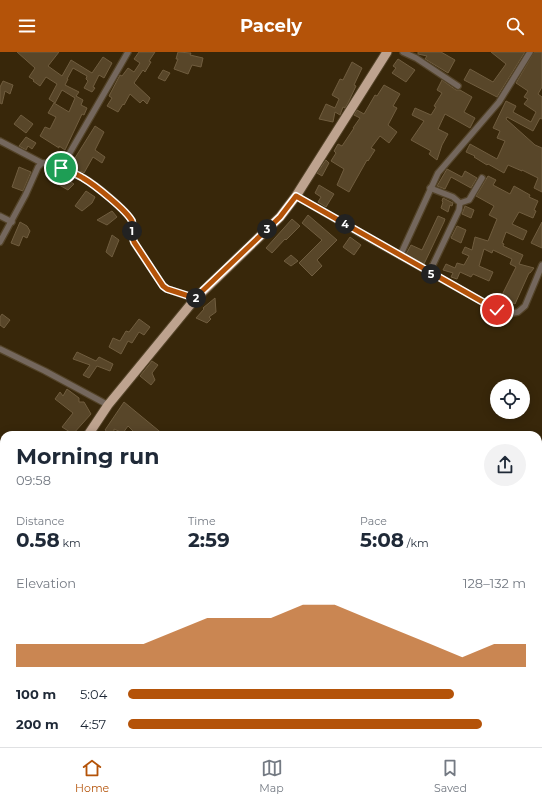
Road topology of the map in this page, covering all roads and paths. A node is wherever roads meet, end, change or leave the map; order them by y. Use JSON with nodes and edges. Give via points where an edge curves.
{"nodes":[{"id":1,"x":128,"y":52,"type":"edge"},
{"id":2,"x":387,"y":52,"type":"edge"},
{"id":3,"x":403,"y":52,"type":"edge"},
{"id":4,"x":530,"y":52,"type":"edge"},
{"id":5,"x":458,"y":86,"type":"dead end"},
{"id":6,"x":0,"y":141,"type":"edge"},
{"id":7,"x":42,"y":163,"type":"junction"},
{"id":8,"x":61,"y":168,"type":"junction"},
{"id":9,"x":482,"y":178,"type":"dead end"},
{"id":10,"x":430,"y":188,"type":"junction"},
{"id":11,"x":296,"y":196,"type":"junction"},
{"id":12,"x":460,"y":203,"type":"junction"},
{"id":13,"x":0,"y":216,"type":"edge"},
{"id":14,"x":12,"y":222,"type":"junction"},
{"id":15,"x":0,"y":242,"type":"edge"},
{"id":16,"x":400,"y":256,"type":"junction"},
{"id":17,"x":542,"y":265,"type":"edge"},
{"id":18,"x":429,"y":273,"type":"junction"},
{"id":19,"x":195,"y":298,"type":"junction"},
{"id":20,"x":0,"y":349,"type":"edge"},
{"id":21,"x":108,"y":405,"type":"junction"},
{"id":22,"x":91,"y":431,"type":"edge"}],
"edges":[{"from":1,"to":8,"type":"street"},
{"from":2,"to":11,"type":"main road"},
{"from":3,"to":5,"type":"street"},
{"from":4,"to":10,"type":"street","via":[[499,102],[438,173]]},
{"from":6,"to":7,"type":"street"},
{"from":7,"to":8,"type":"street"},
{"from":7,"to":14,"type":"street"},
{"from":8,"to":19,"type":"street","via":[[82,177],[112,200],[131,219],[132,238],[163,286]]},
{"from":9,"to":12,"type":"street","via":[[469,200]]},
{"from":10,"to":12,"type":"street","via":[[453,197]]},
{"from":10,"to":16,"type":"street"},
{"from":11,"to":16,"type":"street"},
{"from":11,"to":19,"type":"main road","via":[[280,217]]},
{"from":12,"to":18,"type":"street"},
{"from":13,"to":14,"type":"street"},
{"from":14,"to":15,"type":"street"},
{"from":16,"to":18,"type":"street"},
{"from":17,"to":18,"type":"street","via":[[525,306],[513,313],[497,310]]},
{"from":19,"to":21,"type":"main road"},
{"from":20,"to":21,"type":"street"},
{"from":21,"to":22,"type":"main road"}]}
